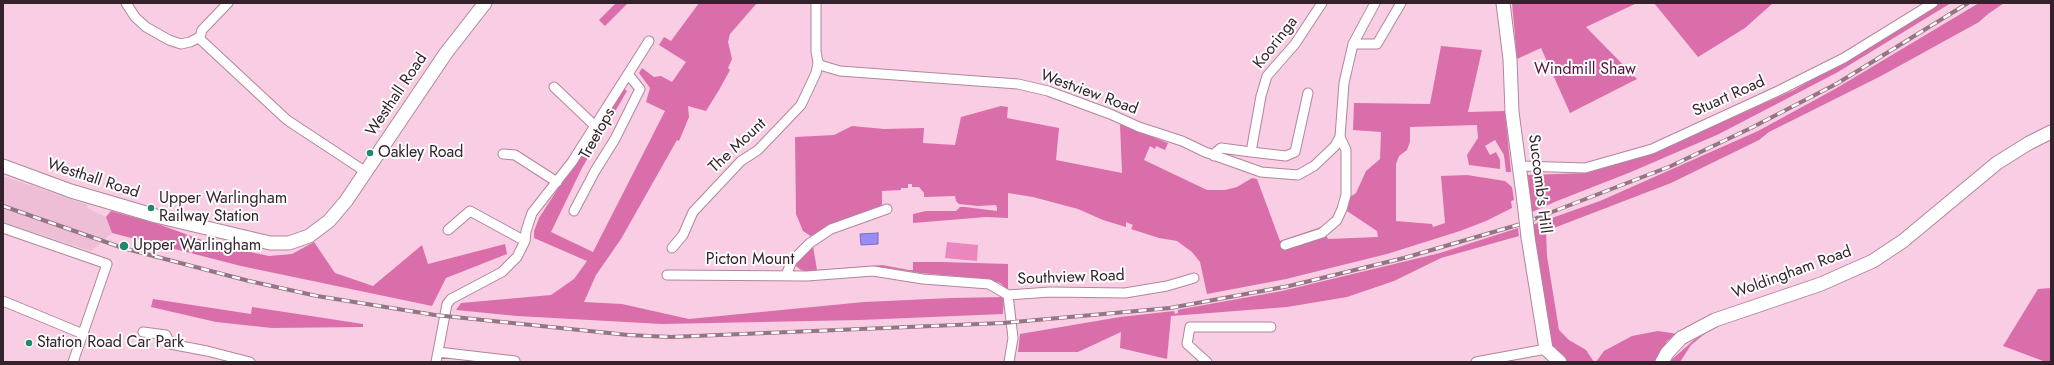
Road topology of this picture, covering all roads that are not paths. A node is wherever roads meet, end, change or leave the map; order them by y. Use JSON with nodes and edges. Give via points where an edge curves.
{"nodes":[{"id":1,"x":126,"y":3,"type":"edge"},
{"id":2,"x":228,"y":3,"type":"edge"},
{"id":3,"x":485,"y":3,"type":"edge"},
{"id":4,"x":816,"y":3,"type":"edge"},
{"id":5,"x":1322,"y":3,"type":"edge"},
{"id":6,"x":1375,"y":3,"type":"edge"},
{"id":7,"x":1401,"y":3,"type":"edge"},
{"id":8,"x":1503,"y":3,"type":"edge"},
{"id":9,"x":1933,"y":3,"type":"edge"},
{"id":10,"x":200,"y":37,"type":"junction"},
{"id":11,"x":649,"y":41,"type":"dead end"},
{"id":12,"x":1353,"y":44,"type":"junction"},
{"id":13,"x":818,"y":62,"type":"junction"},
{"id":14,"x":628,"y":74,"type":"junction"},
{"id":15,"x":554,"y":87,"type":"dead end"},
{"id":16,"x":1308,"y":93,"type":"dead end"},
{"id":17,"x":594,"y":125,"type":"junction"},
{"id":18,"x":2051,"y":132,"type":"edge"},
{"id":19,"x":1340,"y":137,"type":"junction"},
{"id":20,"x":1251,"y":152,"type":"junction"},
{"id":21,"x":503,"y":154,"type":"dead end"},
{"id":22,"x":1214,"y":156,"type":"junction"},
{"id":23,"x":3,"y":166,"type":"edge"},
{"id":24,"x":1521,"y":166,"type":"junction"},
{"id":25,"x":366,"y":172,"type":"junction"},
{"id":26,"x":557,"y":182,"type":"junction"},
{"id":27,"x":887,"y":209,"type":"dead end"},
{"id":28,"x":574,"y":211,"type":"dead end"},
{"id":29,"x":3,"y":228,"type":"edge"},
{"id":30,"x":448,"y":230,"type":"dead end"},
{"id":31,"x":525,"y":241,"type":"junction"},
{"id":32,"x":1285,"y":245,"type":"dead end"},
{"id":33,"x":672,"y":248,"type":"dead end"},
{"id":34,"x":832,"y":274,"type":"joint"},
{"id":35,"x":667,"y":275,"type":"dead end"},
{"id":36,"x":786,"y":275,"type":"junction"},
{"id":37,"x":1194,"y":278,"type":"dead end"},
{"id":38,"x":1008,"y":295,"type":"junction"},
{"id":39,"x":3,"y":301,"type":"edge"},
{"id":40,"x":1271,"y":326,"type":"dead end"},
{"id":41,"x":143,"y":332,"type":"dead end"},
{"id":42,"x":83,"y":334,"type":"junction"},
{"id":43,"x":1546,"y":348,"type":"junction"},
{"id":44,"x":438,"y":352,"type":"junction"},
{"id":45,"x":515,"y":361,"type":"dead end"},
{"id":46,"x":73,"y":362,"type":"edge"},
{"id":47,"x":250,"y":362,"type":"edge"},
{"id":48,"x":436,"y":362,"type":"edge"},
{"id":49,"x":1010,"y":362,"type":"edge"},
{"id":50,"x":1207,"y":362,"type":"edge"},
{"id":51,"x":1476,"y":362,"type":"edge"},
{"id":52,"x":1560,"y":362,"type":"edge"},
{"id":53,"x":1662,"y":362,"type":"edge"}],
"edges":[{"from":1,"to":10,"type":"street","via":[[135,17],[146,27],[169,40],[181,44]]},
{"from":2,"to":10,"type":"street","via":[[202,30]]},
{"from":3,"to":25,"type":"street","name":"Westhall Road","via":[[446,54]]},
{"from":4,"to":13,"type":"street"},
{"from":5,"to":20,"type":"street","name":"Kooringa","via":[[1296,44],[1267,76]]},
{"from":6,"to":12,"type":"street"},
{"from":7,"to":12,"type":"street","via":[[1377,44]]},
{"from":8,"to":24,"type":"street","name":"Succomb's Hill","via":[[1510,59],[1512,112]]},
{"from":9,"to":24,"type":"street","name":"Stuart Road","via":[[1837,61],[1652,149],[1584,168]]},
{"from":10,"to":25,"type":"street","via":[[287,120]]},
{"from":11,"to":14,"type":"street"},
{"from":12,"to":19,"type":"street","via":[[1344,83]]},
{"from":13,"to":22,"type":"street","name":"Westview Road","via":[[840,71],[1018,84],[1048,91],[1139,127],[1182,140]]},
{"from":13,"to":33,"type":"street","name":"The Mount","via":[[816,73],[801,105],[758,150],[741,161],[693,212],[683,235]]},
{"from":14,"to":17,"type":"street"},
{"from":14,"to":28,"type":"street","name":"Treetops","via":[[640,89]]},
{"from":15,"to":17,"type":"street"},
{"from":16,"to":20,"type":"street","via":[[1294,152],[1286,156]]},
{"from":17,"to":26,"type":"street"},
{"from":18,"to":53,"type":"street","name":"Woldingham Road","via":[[1998,163],[1903,241],[1873,261],[1821,284],[1715,320],[1681,338]]},
{"from":19,"to":22,"type":"street","name":"Westview Road","via":[[1335,146],[1314,166],[1298,175],[1261,172]]},
{"from":19,"to":32,"type":"street","via":[[1346,150],[1346,195],[1337,220],[1322,232]]},
{"from":20,"to":22,"type":"street","via":[[1221,148]]},
{"from":21,"to":26,"type":"street","via":[[515,155]]},
{"from":23,"to":25,"type":"street","name":"Westhall Road","via":[[71,191],[148,214],[270,243],[289,243],[329,221]]},
{"from":24,"to":43,"type":"street","name":"Succomb's Hill","bridge":true,"via":[[1528,237]]},
{"from":26,"to":31,"type":"street","via":[[532,213]]},
{"from":27,"to":36,"type":"street","via":[[831,229],[810,243],[792,262]]},
{"from":29,"to":42,"type":"street","via":[[107,264]]},
{"from":30,"to":31,"type":"street","via":[[470,211]]},
{"from":31,"to":44,"type":"street","via":[[517,257],[502,272],[451,299],[447,304]]},
{"from":34,"to":36,"type":"street","name":"Picton Mount"},
{"from":34,"to":38,"type":"street","name":"Southview Road","via":[[872,271],[923,279],[989,284]]},
{"from":35,"to":36,"type":"street","name":"Picton Mount"},
{"from":37,"to":38,"type":"street","name":"Southview Road","via":[[1167,286],[1125,293],[1050,292]]},
{"from":38,"to":49,"type":"street","via":[[1013,338]]},
{"from":39,"to":42,"type":"street"},
{"from":40,"to":50,"type":"street","via":[[1190,328],[1187,344]]},
{"from":41,"to":47,"type":"street","via":[[166,335],[170,344],[207,350]]},
{"from":42,"to":46,"type":"street"},
{"from":43,"to":51,"type":"street"},
{"from":43,"to":52,"type":"street"},
{"from":44,"to":45,"type":"street"},
{"from":44,"to":48,"type":"street"}]}
